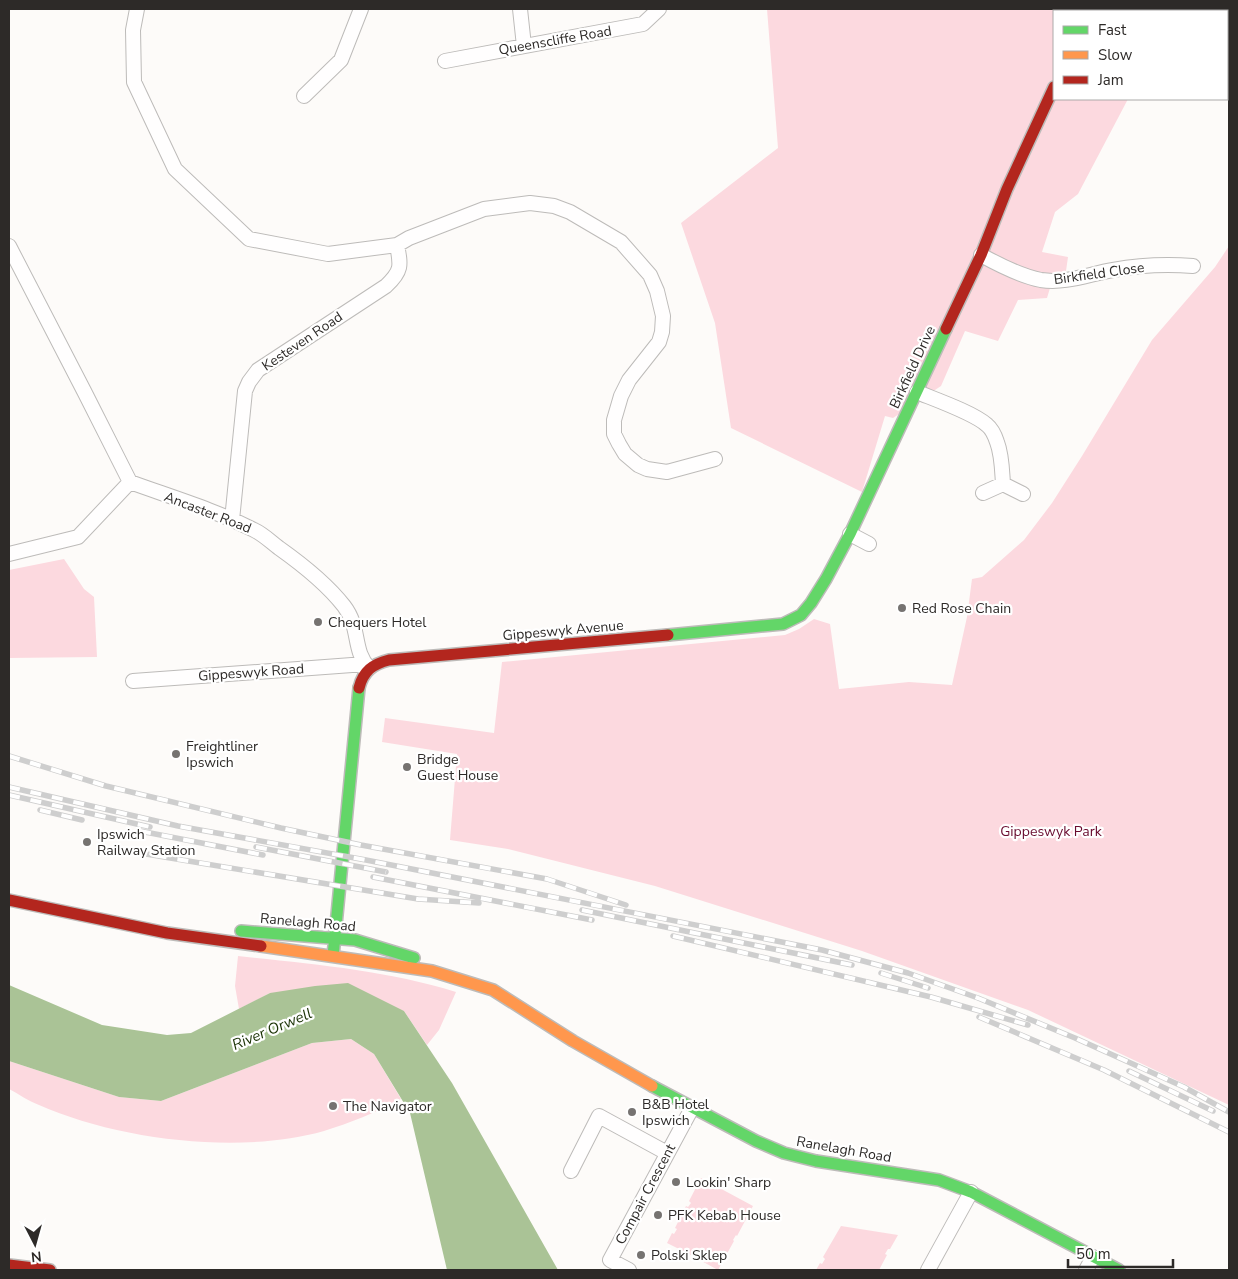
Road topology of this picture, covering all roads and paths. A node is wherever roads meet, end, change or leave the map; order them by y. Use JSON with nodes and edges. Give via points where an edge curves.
{"nodes":[{"id":1,"x":137,"y":9,"type":"edge"},
{"id":2,"x":361,"y":9,"type":"edge"},
{"id":3,"x":520,"y":9,"type":"edge"},
{"id":4,"x":659,"y":9,"type":"edge"},
{"id":5,"x":524,"y":46,"type":"junction"},
{"id":6,"x":445,"y":61,"type":"dead end"},
{"id":7,"x":1053,"y":89,"type":"edge"},
{"id":8,"x":304,"y":96,"type":"dead end"},
{"id":9,"x":397,"y":245,"type":"junction"},
{"id":10,"x":9,"y":246,"type":"edge"},
{"id":11,"x":981,"y":256,"type":"junction"},
{"id":12,"x":1193,"y":266,"type":"dead end"},
{"id":13,"x":917,"y":392,"type":"junction"},
{"id":14,"x":715,"y":459,"type":"dead end"},
{"id":15,"x":130,"y":482,"type":"junction"},
{"id":16,"x":1003,"y":484,"type":"junction"},
{"id":17,"x":983,"y":493,"type":"dead end"},
{"id":18,"x":1024,"y":494,"type":"dead end"},
{"id":19,"x":232,"y":520,"type":"junction"},
{"id":20,"x":850,"y":534,"type":"junction"},
{"id":21,"x":869,"y":544,"type":"dead end"},
{"id":22,"x":9,"y":554,"type":"edge"},
{"id":23,"x":762,"y":627,"type":"joint"},
{"id":24,"x":369,"y":668,"type":"junction"},
{"id":25,"x":133,"y":681,"type":"dead end"},
{"id":26,"x":9,"y":900,"type":"edge"},
{"id":27,"x":140,"y":925,"type":"junction"},
{"id":28,"x":334,"y":938,"type":"junction"},
{"id":29,"x":333,"y":956,"type":"junction"},
{"id":30,"x":466,"y":982,"type":"junction"},
{"id":31,"x":692,"y":1108,"type":"junction"},
{"id":32,"x":667,"y":1153,"type":"junction"},
{"id":33,"x":571,"y":1171,"type":"dead end"},
{"id":34,"x":971,"y":1192,"type":"junction"},
{"id":35,"x":1093,"y":1257,"type":"junction"},
{"id":36,"x":9,"y":1265,"type":"edge"},
{"id":37,"x":50,"y":1270,"type":"edge"},
{"id":38,"x":629,"y":1270,"type":"edge"},
{"id":39,"x":928,"y":1270,"type":"edge"},
{"id":40,"x":1086,"y":1270,"type":"edge"},
{"id":41,"x":1119,"y":1270,"type":"edge"}],
"edges":[{"from":1,"to":9,"type":"street","via":[[133,30],[134,82],[175,169],[249,239],[328,254]]},
{"from":2,"to":8,"type":"street","via":[[341,60]]},
{"from":3,"to":5,"type":"street"},
{"from":4,"to":5,"type":"street","name":"Queenscliffe Road","via":[[642,24]]},
{"from":5,"to":6,"type":"street","name":"Queenscliffe Road"},
{"from":7,"to":11,"type":"main road","name":"Birkfield Drive","via":[[1007,189]]},
{"from":9,"to":14,"type":"street","via":[[484,209],[530,203],[570,212],[621,242],[650,275],[658,291],[663,316],[659,342],[629,380],[621,396],[614,420],[614,434],[625,454],[647,469],[666,472]]},
{"from":9,"to":19,"type":"street","name":"Kesteven Road","via":[[400,269],[386,286],[258,370],[249,382],[245,392]]},
{"from":10,"to":15,"type":"street"},
{"from":11,"to":12,"type":"street","name":"Birkfield Close","via":[[1041,280],[1134,266]]},
{"from":11,"to":13,"type":"main road","name":"Birkfield Drive"},
{"from":13,"to":16,"type":"street","via":[[988,426],[1000,450]]},
{"from":13,"to":20,"type":"main road","name":"Birkfield Drive"},
{"from":15,"to":19,"type":"street","name":"Ancaster Road"},
{"from":15,"to":22,"type":"street","via":[[78,537]]},
{"from":16,"to":17,"type":"street"},
{"from":16,"to":18,"type":"street"},
{"from":19,"to":24,"type":"street","name":"Ancaster Road","via":[[257,531],[329,588],[352,618],[359,653]]},
{"from":20,"to":21,"type":"street"},
{"from":20,"to":23,"type":"main road","name":"Birkfield Drive","via":[[807,609],[789,622]]},
{"from":23,"to":24,"type":"main road","name":"Gippeswyk Avenue","via":[[389,660]]},
{"from":24,"to":25,"type":"street","name":"Gippeswyk Road","via":[[352,665]]},
{"from":24,"to":28,"type":"main road","via":[[359,689]]},
{"from":26,"to":27,"type":"main road","name":"Ranelagh Road"},
{"from":27,"to":28,"type":"main road","name":"Ranelagh Road"},
{"from":27,"to":29,"type":"main road","name":"Ranelagh Road","via":[[198,938]]},
{"from":28,"to":29,"type":"main road"},
{"from":28,"to":30,"type":"main road","name":"Ranelagh Road","via":[[371,944],[423,961]]},
{"from":29,"to":30,"type":"main road","name":"Ranelagh Road","via":[[432,971]]},
{"from":30,"to":31,"type":"main road","name":"Ranelagh Road","via":[[493,990],[573,1041]]},
{"from":31,"to":32,"type":"street","name":"Compair Crescent"},
{"from":31,"to":34,"type":"main road","name":"Ranelagh Road","via":[[792,1156],[939,1180]]},
{"from":32,"to":33,"type":"street","via":[[599,1116]]},
{"from":32,"to":38,"type":"street","name":"Compair Crescent","via":[[610,1260]]},
{"from":34,"to":35,"type":"main road","name":"Ranelagh Road"},
{"from":34,"to":39,"type":"street"},
{"from":35,"to":40,"type":"street"},
{"from":35,"to":41,"type":"main road","name":"Ranelagh Road"},
{"from":36,"to":37,"type":"main road"}]}
